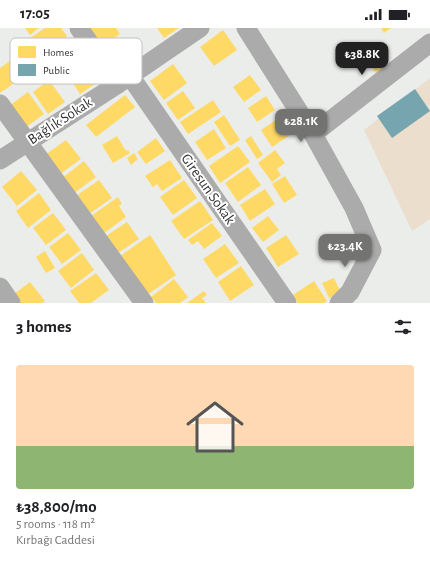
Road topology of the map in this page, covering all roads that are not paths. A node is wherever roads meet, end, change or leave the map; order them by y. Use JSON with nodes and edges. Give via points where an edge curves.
{"nodes":[{"id":1,"x":79,"y":28,"type":"edge"},
{"id":2,"x":200,"y":28,"type":"edge"},
{"id":3,"x":246,"y":28,"type":"edge"},
{"id":4,"x":426,"y":28,"type":"edge"},
{"id":5,"x":430,"y":33,"type":"edge"},
{"id":6,"x":88,"y":38,"type":"edge"},
{"id":7,"x":430,"y":43,"type":"edge"},
{"id":8,"x":142,"y":68,"type":"edge"},
{"id":9,"x":118,"y":84,"type":"edge"},
{"id":10,"x":127,"y":84,"type":"edge"},
{"id":11,"x":0,"y":104,"type":"edge"},
{"id":12,"x":313,"y":134,"type":"junction"},
{"id":13,"x":28,"y":142,"type":"junction"},
{"id":14,"x":0,"y":160,"type":"edge"},
{"id":15,"x":0,"y":287,"type":"edge"},
{"id":16,"x":11,"y":303,"type":"edge"},
{"id":17,"x":144,"y":303,"type":"edge"},
{"id":18,"x":287,"y":303,"type":"edge"},
{"id":19,"x":340,"y":303,"type":"edge"}],
"edges":[{"from":1,"to":6,"type":"street","name":"Giresun Sokak"},
{"from":2,"to":8,"type":"street","name":"Bağlık Sokak"},
{"from":3,"to":12,"type":"street"},
{"from":4,"to":5,"type":"street"},
{"from":7,"to":12,"type":"street"},
{"from":9,"to":13,"type":"street","name":"Bağlık Sokak"},
{"from":10,"to":18,"type":"street","name":"Giresun Sokak"},
{"from":11,"to":13,"type":"street"},
{"from":12,"to":19,"type":"street","via":[[354,208],[372,250],[350,292]]},
{"from":13,"to":14,"type":"street","name":"Bağlık Sokak"},
{"from":13,"to":17,"type":"street"},
{"from":15,"to":16,"type":"street"}]}
